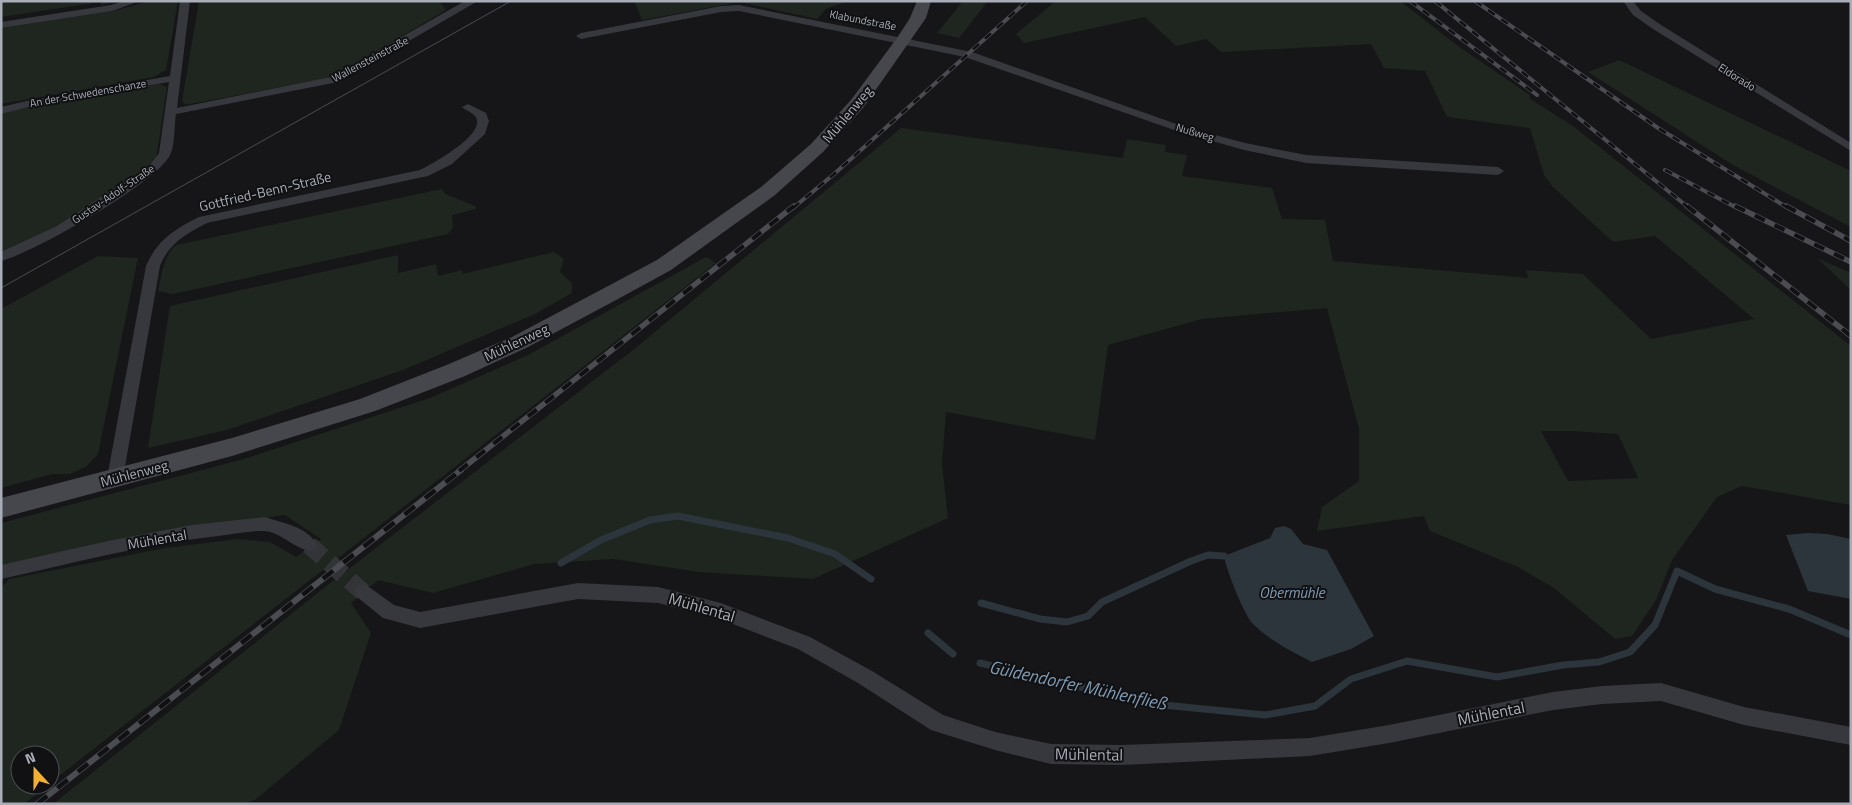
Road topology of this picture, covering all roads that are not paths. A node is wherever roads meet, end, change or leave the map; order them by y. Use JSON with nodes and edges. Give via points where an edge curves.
{"nodes":[{"id":1,"x":135,"y":1,"type":"edge"},
{"id":2,"x":185,"y":1,"type":"edge"},
{"id":3,"x":472,"y":1,"type":"edge"},
{"id":4,"x":924,"y":1,"type":"edge"},
{"id":5,"x":1628,"y":1,"type":"edge"},
{"id":6,"x":1,"y":25,"type":"edge"},
{"id":7,"x":581,"y":36,"type":"dead end"},
{"id":8,"x":904,"y":40,"type":"junction"},
{"id":9,"x":175,"y":78,"type":"junction"},
{"id":10,"x":468,"y":107,"type":"dead end"},
{"id":11,"x":1,"y":110,"type":"edge"},
{"id":12,"x":171,"y":112,"type":"junction"},
{"id":13,"x":1851,"y":148,"type":"edge"},
{"id":14,"x":1498,"y":171,"type":"dead end"},
{"id":15,"x":1,"y":257,"type":"edge"},
{"id":16,"x":115,"y":478,"type":"junction"},
{"id":17,"x":1,"y":508,"type":"edge"},
{"id":18,"x":309,"y":545,"type":"tunnel mouth"},
{"id":19,"x":1,"y":572,"type":"edge"},
{"id":20,"x":363,"y":592,"type":"tunnel mouth"},
{"id":21,"x":1851,"y":736,"type":"edge"}],
"edges":[{"from":1,"to":6,"type":"street","via":[[112,8]]},
{"from":2,"to":9,"type":"street","name":"Gustav-Adolf-Straße"},
{"from":3,"to":12,"type":"street","name":"Wallensteinstraße","via":[[334,80]]},
{"from":4,"to":8,"type":"street","name":"Mühlenweg"},
{"from":5,"to":13,"type":"street","name":"Eldorado","via":[[1637,14]]},
{"from":7,"to":8,"type":"street","name":"Klabundstraße","via":[[738,8]]},
{"from":8,"to":14,"type":"street","name":"Nußweg","via":[[987,60],[1181,129],[1244,146],[1306,158]]},
{"from":8,"to":16,"type":"street","name":"Mühlenweg","via":[[857,104],[817,148],[768,191],[649,274],[520,342],[367,405],[232,447]]},
{"from":9,"to":11,"type":"street","name":"An der Schwedenschanze"},
{"from":9,"to":12,"type":"street","name":"Gustav-Adolf-Straße"},
{"from":10,"to":16,"type":"street","name":"Gottfried-Benn-Straße","via":[[480,113],[483,121],[481,132],[448,161],[424,173],[203,220],[174,235],[158,253],[153,266]]},
{"from":12,"to":15,"type":"street","name":"Gustav-Adolf-Straße","via":[[165,153],[154,168],[51,236]]},
{"from":16,"to":17,"type":"street","name":"Mühlenweg"},
{"from":18,"to":19,"type":"street","name":"Mühlental","via":[[292,533],[265,524],[164,537]]},
{"from":20,"to":21,"type":"street","name":"Mühlental","via":[[389,612],[420,620],[578,591],[658,595],[721,611],[804,643],[938,723],[1050,754],[1122,755],[1310,746],[1389,734],[1553,701],[1661,692],[1744,716]]}]}
